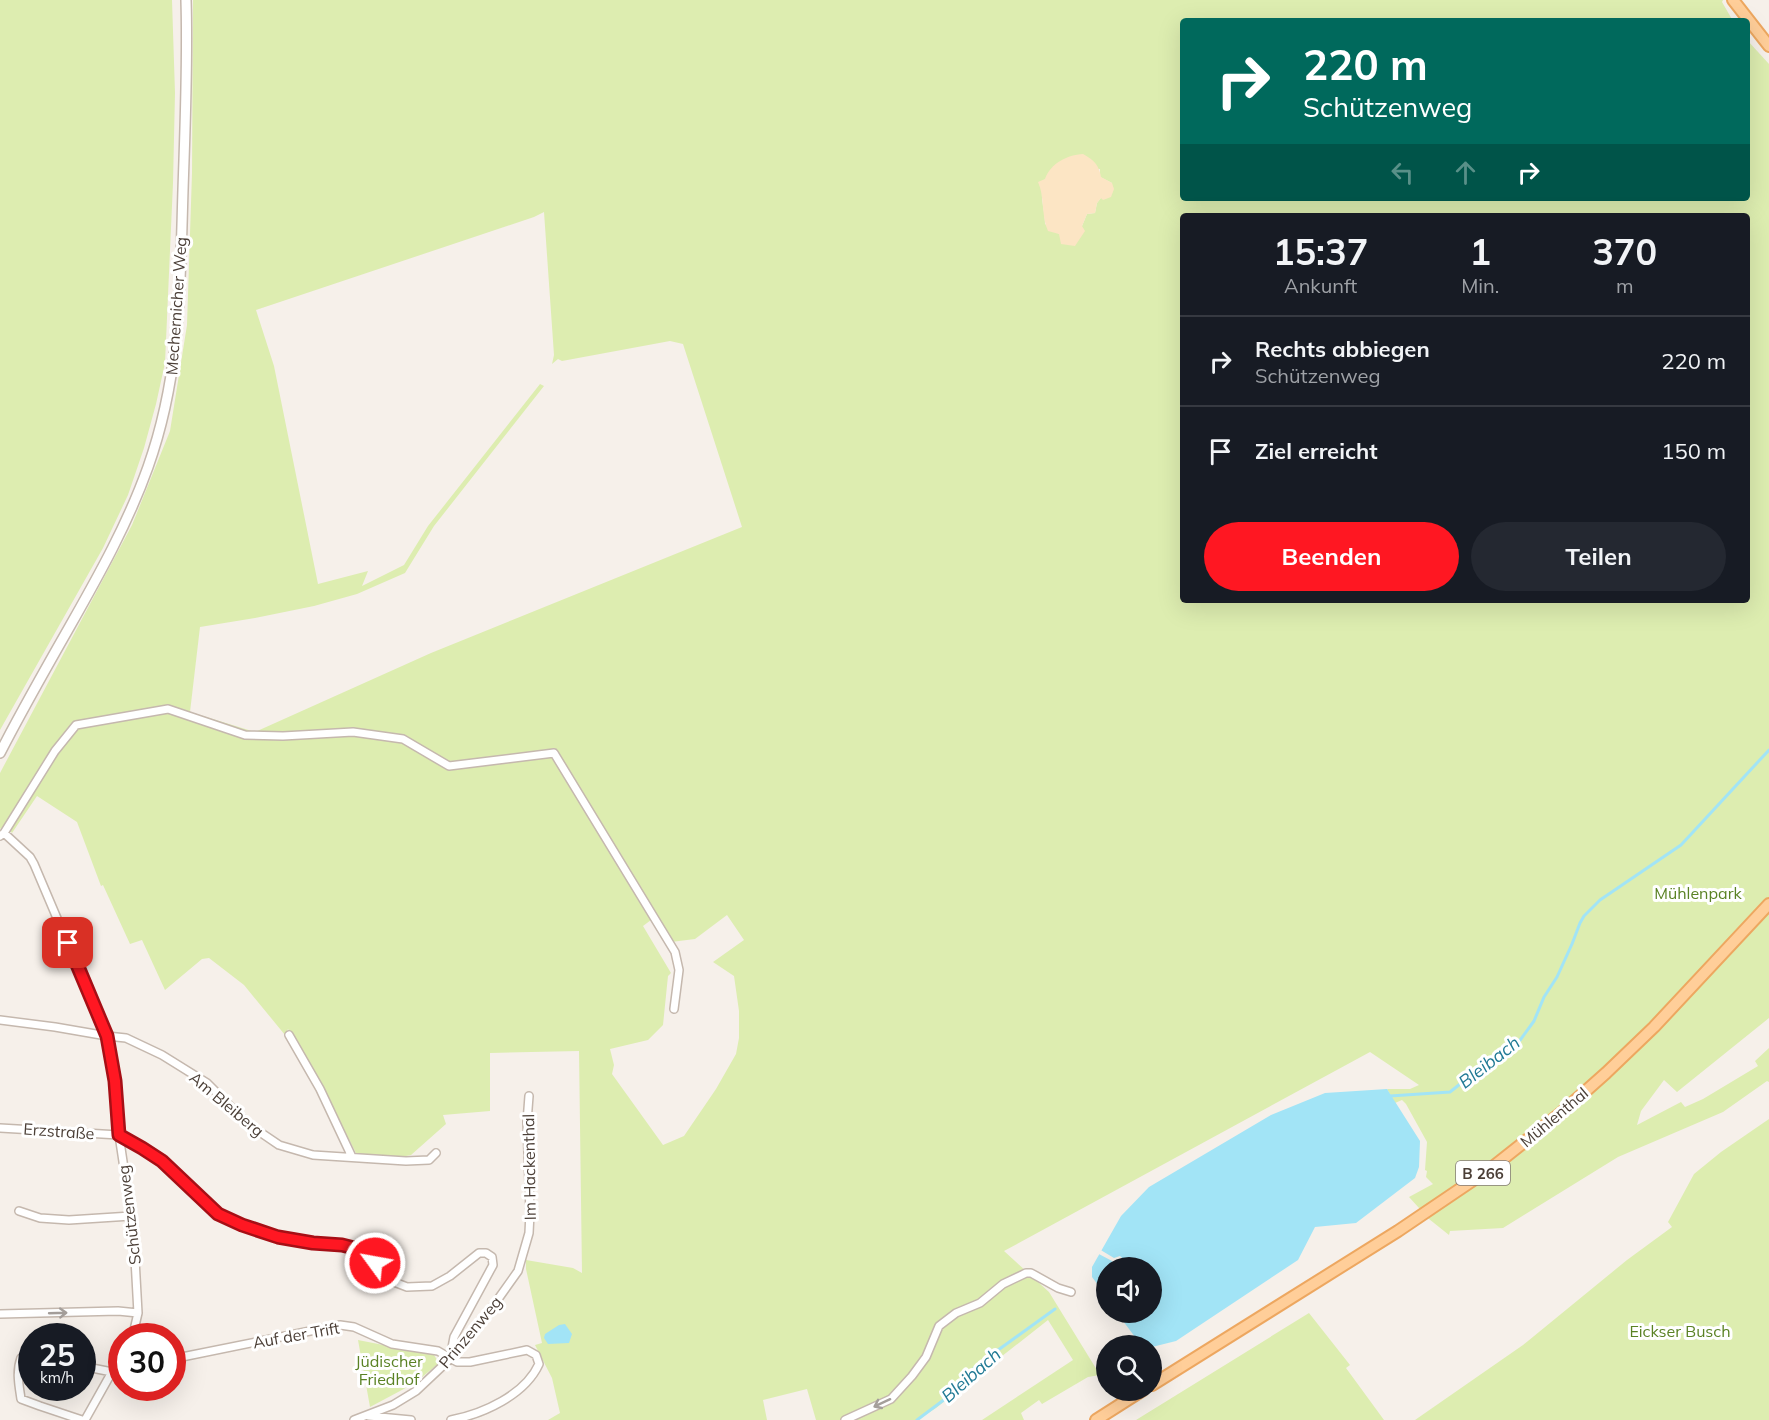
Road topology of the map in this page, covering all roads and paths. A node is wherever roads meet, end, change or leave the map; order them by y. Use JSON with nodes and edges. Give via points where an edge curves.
{"nodes":[{"id":1,"x":186,"y":0,"type":"edge"},
{"id":2,"x":1733,"y":0,"type":"edge"},
{"id":3,"x":1747,"y":18,"type":"edge"},
{"id":4,"x":1750,"y":22,"type":"edge"},
{"id":5,"x":1769,"y":46,"type":"edge"},
{"id":6,"x":0,"y":753,"type":"edge"},
{"id":7,"x":2,"y":835,"type":"edge"},
{"id":8,"x":1769,"y":904,"type":"edge"},
{"id":9,"x":674,"y":1009,"type":"dead end"},
{"id":10,"x":0,"y":1020,"type":"edge"},
{"id":11,"x":289,"y":1035,"type":"dead end"},
{"id":12,"x":107,"y":1036,"type":"junction"},
{"id":13,"x":529,"y":1096,"type":"dead end"},
{"id":14,"x":0,"y":1128,"type":"edge"},
{"id":15,"x":119,"y":1135,"type":"junction"},
{"id":16,"x":436,"y":1153,"type":"dead end"},
{"id":17,"x":352,"y":1157,"type":"junction"},
{"id":18,"x":19,"y":1211,"type":"dead end"},
{"id":19,"x":131,"y":1216,"type":"junction"},
{"id":20,"x":518,"y":1271,"type":"joint"},
{"id":21,"x":1071,"y":1292,"type":"dead end"},
{"id":22,"x":138,"y":1313,"type":"junction"},
{"id":23,"x":0,"y":1314,"type":"edge"},
{"id":24,"x":136,"y":1323,"type":"edge"},
{"id":25,"x":186,"y":1356,"type":"edge"},
{"id":26,"x":450,"y":1359,"type":"junction"},
{"id":27,"x":108,"y":1379,"type":"edge"},
{"id":28,"x":1162,"y":1379,"type":"edge"},
{"id":29,"x":30,"y":1401,"type":"edge"},
{"id":30,"x":1126,"y":1401,"type":"edge"},
{"id":31,"x":366,"y":1416,"type":"junction"},
{"id":32,"x":84,"y":1420,"type":"edge"},
{"id":33,"x":354,"y":1420,"type":"edge"},
{"id":34,"x":411,"y":1420,"type":"edge"},
{"id":35,"x":451,"y":1420,"type":"edge"},
{"id":36,"x":845,"y":1420,"type":"edge"},
{"id":37,"x":1096,"y":1420,"type":"edge"}],
"edges":[{"from":1,"to":6,"type":"street","name":"Mechernicher Weg","via":[[181,289],[167,402],[148,468],[108,557]]},
{"from":2,"to":3,"type":"main road"},
{"from":4,"to":5,"type":"main road"},
{"from":7,"to":9,"type":"street","via":[[75,725],[168,709],[245,735],[353,732],[403,739],[448,766],[554,753],[675,952],[679,970]]},
{"from":7,"to":12,"type":"street","name":"Schützenweg","via":[[34,864]]},
{"from":8,"to":28,"type":"main road","name":"Mühlenthal","number":"B 266","via":[[1606,1073],[1494,1166]]},
{"from":10,"to":12,"type":"street","name":"Am Bleiberg"},
{"from":11,"to":17,"type":"street"},
{"from":12,"to":15,"type":"street","name":"Schützenweg"},
{"from":12,"to":17,"type":"street","name":"Am Bleiberg","via":[[126,1038],[189,1071],[207,1083],[248,1124],[279,1145],[312,1155]]},
{"from":13,"to":20,"type":"street","name":"Im Hackenthal","via":[[529,1233]]},
{"from":14,"to":15,"type":"street","name":"Erzstraße"},
{"from":15,"to":19,"type":"street","name":"Schützenweg"},
{"from":15,"to":26,"type":"street","via":[[162,1161],[218,1214],[278,1237],[362,1250],[394,1282],[407,1287],[432,1286],[479,1253],[492,1257],[493,1264],[454,1337]]},
{"from":16,"to":17,"type":"street","name":"Am Bleiberg","via":[[429,1160]]},
{"from":18,"to":19,"type":"street","via":[[40,1218],[69,1220]]},
{"from":19,"to":22,"type":"street","name":"Schützenweg"},
{"from":20,"to":26,"type":"street","name":"Prinzenweg"},
{"from":21,"to":36,"type":"street","one_way":true,"via":[[1031,1273],[1003,1284],[980,1303],[956,1313],[939,1326],[926,1357],[891,1399]]},
{"from":23,"to":22,"type":"street","one_way":true},
{"from":22,"to":24,"type":"street","name":"Schützenweg"},
{"from":25,"to":26,"type":"street","name":"Auf der Trift","via":[[340,1325],[392,1344],[438,1350]]},
{"from":26,"to":31,"type":"street","name":"Prinzenweg","via":[[416,1392]]},
{"from":26,"to":35,"type":"street","name":"Auf der Trift","via":[[470,1362],[528,1350],[536,1355],[539,1364],[523,1388],[492,1406]]},
{"from":27,"to":32,"type":"street"},
{"from":29,"to":32,"type":"street"},
{"from":30,"to":37,"type":"main road"},
{"from":31,"to":33,"type":"street","name":"Prinzenweg"},
{"from":31,"to":34,"type":"street"}]}
